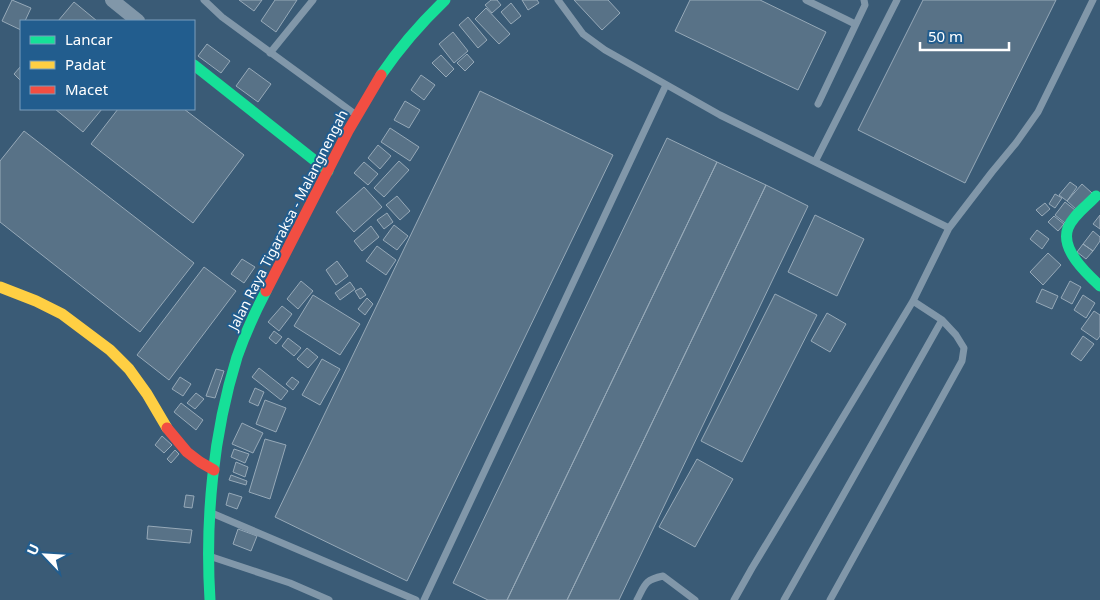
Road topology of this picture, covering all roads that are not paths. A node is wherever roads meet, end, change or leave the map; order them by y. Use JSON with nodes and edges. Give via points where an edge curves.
{"nodes":[{"id":1,"x":112,"y":0,"type":"edge"},
{"id":2,"x":204,"y":0,"type":"edge"},
{"id":3,"x":313,"y":0,"type":"edge"},
{"id":4,"x":445,"y":0,"type":"edge"},
{"id":5,"x":558,"y":0,"type":"edge"},
{"id":6,"x":806,"y":0,"type":"edge"},
{"id":7,"x":864,"y":0,"type":"edge"},
{"id":8,"x":897,"y":0,"type":"edge"},
{"id":9,"x":1093,"y":0,"type":"edge"},
{"id":10,"x":137,"y":20,"type":"edge"},
{"id":11,"x":855,"y":24,"type":"junction"},
{"id":12,"x":270,"y":53,"type":"junction"},
{"id":13,"x":195,"y":66,"type":"edge"},
{"id":14,"x":666,"y":84,"type":"junction"},
{"id":15,"x":818,"y":104,"type":"dead end"},
{"id":16,"x":357,"y":116,"type":"junction"},
{"id":17,"x":815,"y":162,"type":"junction"},
{"id":18,"x":328,"y":171,"type":"junction"},
{"id":19,"x":1096,"y":196,"type":"dead end"},
{"id":20,"x":949,"y":228,"type":"junction"},
{"id":21,"x":1100,"y":286,"type":"edge"},
{"id":22,"x":0,"y":287,"type":"edge"},
{"id":23,"x":913,"y":301,"type":"junction"},
{"id":24,"x":942,"y":320,"type":"junction"},
{"id":25,"x":214,"y":470,"type":"junction"},
{"id":26,"x":211,"y":512,"type":"junction"},
{"id":27,"x":208,"y":556,"type":"junction"},
{"id":28,"x":210,"y":600,"type":"edge"},
{"id":29,"x":329,"y":600,"type":"edge"},
{"id":30,"x":416,"y":600,"type":"edge"},
{"id":31,"x":424,"y":600,"type":"edge"},
{"id":32,"x":637,"y":600,"type":"edge"},
{"id":33,"x":695,"y":600,"type":"edge"},
{"id":34,"x":734,"y":600,"type":"edge"},
{"id":35,"x":784,"y":600,"type":"edge"},
{"id":36,"x":830,"y":600,"type":"edge"}],
"edges":[{"from":1,"to":10,"type":"street"},
{"from":2,"to":12,"type":"lane"},
{"from":3,"to":12,"type":"lane"},
{"from":4,"to":16,"type":"main road","name":"Jalan Raya Tigaraksa - Malangnengah","via":[[410,36],[381,75]]},
{"from":5,"to":14,"type":"lane","via":[[583,34]]},
{"from":6,"to":11,"type":"lane"},
{"from":7,"to":11,"type":"lane","via":[[865,5]]},
{"from":8,"to":17,"type":"lane"},
{"from":9,"to":20,"type":"lane","via":[[1038,112]]},
{"from":11,"to":15,"type":"lane"},
{"from":12,"to":16,"type":"lane"},
{"from":13,"to":18,"type":"main road"},
{"from":14,"to":17,"type":"lane"},
{"from":14,"to":31,"type":"lane"},
{"from":16,"to":18,"type":"main road","name":"Jalan Raya Tigaraksa - Malangnengah"},
{"from":17,"to":20,"type":"lane"},
{"from":18,"to":25,"type":"main road","name":"Jalan Raya Tigaraksa - Malangnengah","via":[[248,329],[225,402]]},
{"from":19,"to":21,"type":"main road","via":[[1071,222],[1066,235],[1076,261]]},
{"from":20,"to":23,"type":"lane"},
{"from":22,"to":25,"type":"main road","via":[[62,314],[110,350],[129,369],[187,452]]},
{"from":23,"to":24,"type":"lane"},
{"from":23,"to":34,"type":"lane"},
{"from":24,"to":35,"type":"lane"},
{"from":24,"to":36,"type":"lane","via":[[964,348],[962,361]]},
{"from":25,"to":26,"type":"main road","name":"Jalan Raya Tigaraksa - Malangnengah"},
{"from":26,"to":27,"type":"main road","name":"Jalan Raya Tigaraksa - Malangnengah"},
{"from":26,"to":30,"type":"lane"},
{"from":27,"to":28,"type":"main road","name":"Jalan Raya Tigaraksa - Malangnengah"},
{"from":27,"to":29,"type":"lane","via":[[290,583]]},
{"from":32,"to":33,"type":"lane","via":[[646,582],[663,576]]}]}
